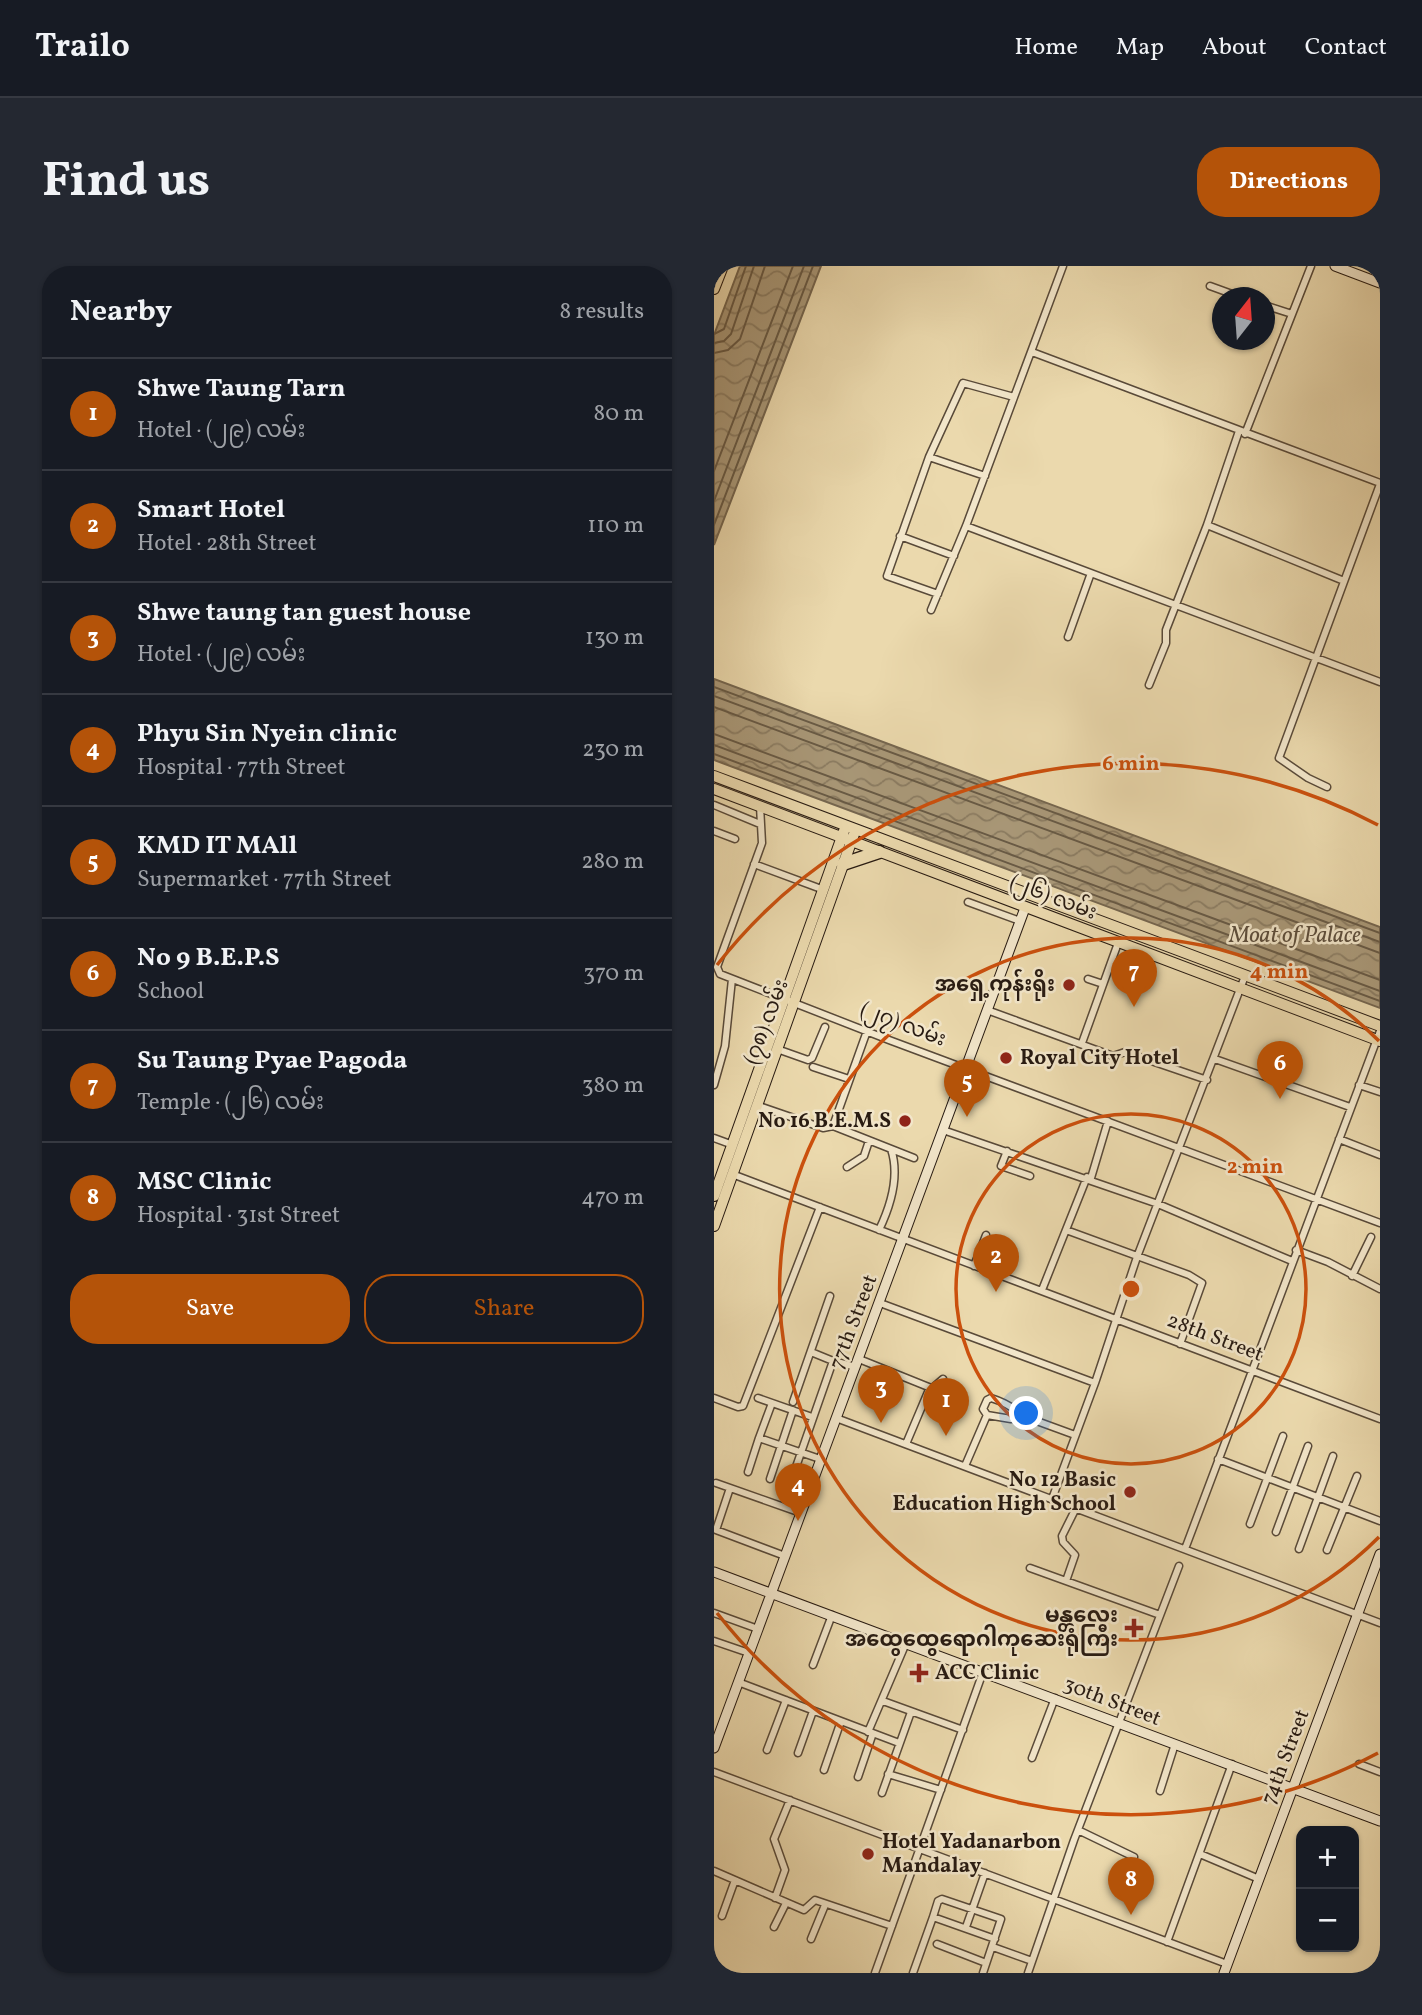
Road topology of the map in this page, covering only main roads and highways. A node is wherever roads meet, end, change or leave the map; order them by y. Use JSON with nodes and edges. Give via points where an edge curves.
{"nodes":[{"id":1,"x":723,"y":266,"type":"edge"},
{"id":2,"x":714,"y":289,"type":"edge"},
{"id":3,"x":714,"y":776,"type":"edge"},
{"id":4,"x":714,"y":789,"type":"edge"},
{"id":5,"x":849,"y":834,"type":"junction"},
{"id":6,"x":879,"y":852,"type":"junction"},
{"id":7,"x":843,"y":864,"type":"junction"},
{"id":8,"x":1243,"y":981,"type":"junction"},
{"id":9,"x":791,"y":1000,"type":"junction"},
{"id":10,"x":1380,"y":1026,"type":"edge"},
{"id":11,"x":1379,"y":1037,"type":"edge"},
{"id":12,"x":728,"y":1172,"type":"junction"},
{"id":13,"x":714,"y":1196,"type":"edge"},
{"id":14,"x":714,"y":1226,"type":"edge"}],
"edges":[{"from":1,"to":2,"type":"main road"},
{"from":3,"to":5,"type":"main road","name":"(၂၆) လမ်း"},
{"from":4,"to":5,"type":"main road","name":"(၂၆) လမ်း"},
{"from":5,"to":6,"type":"main road","name":"(၂၆) လမ်း"},
{"from":5,"to":7,"type":"main road","name":"(၇၈) လမ်း"},
{"from":5,"to":8,"type":"main road","name":"(၂၆) လမ်း"},
{"from":5,"to":9,"type":"main road","name":"(၇၈) လမ်း","via":[[824,890]]},
{"from":6,"to":7,"type":"highway"},
{"from":6,"to":8,"type":"main road","name":"(၂၆) လမ်း","via":[[1118,943]]},
{"from":7,"to":9,"type":"main road","name":"(၇၈) လမ်း"},
{"from":8,"to":10,"type":"main road","name":"(၂၆) လမ်း"},
{"from":8,"to":11,"type":"main road","name":"(၂၆) လမ်း"},
{"from":9,"to":12,"type":"main road","name":"(၇၈) လမ်း","via":[[777,1049]]},
{"from":9,"to":12,"type":"main road","name":"(၇၈) လမ်း","via":[[733,1145]]},
{"from":12,"to":13,"type":"main road","name":"(၇၈) လမ်း"},
{"from":12,"to":14,"type":"main road","name":"(၇၈) လမ်း"}]}
